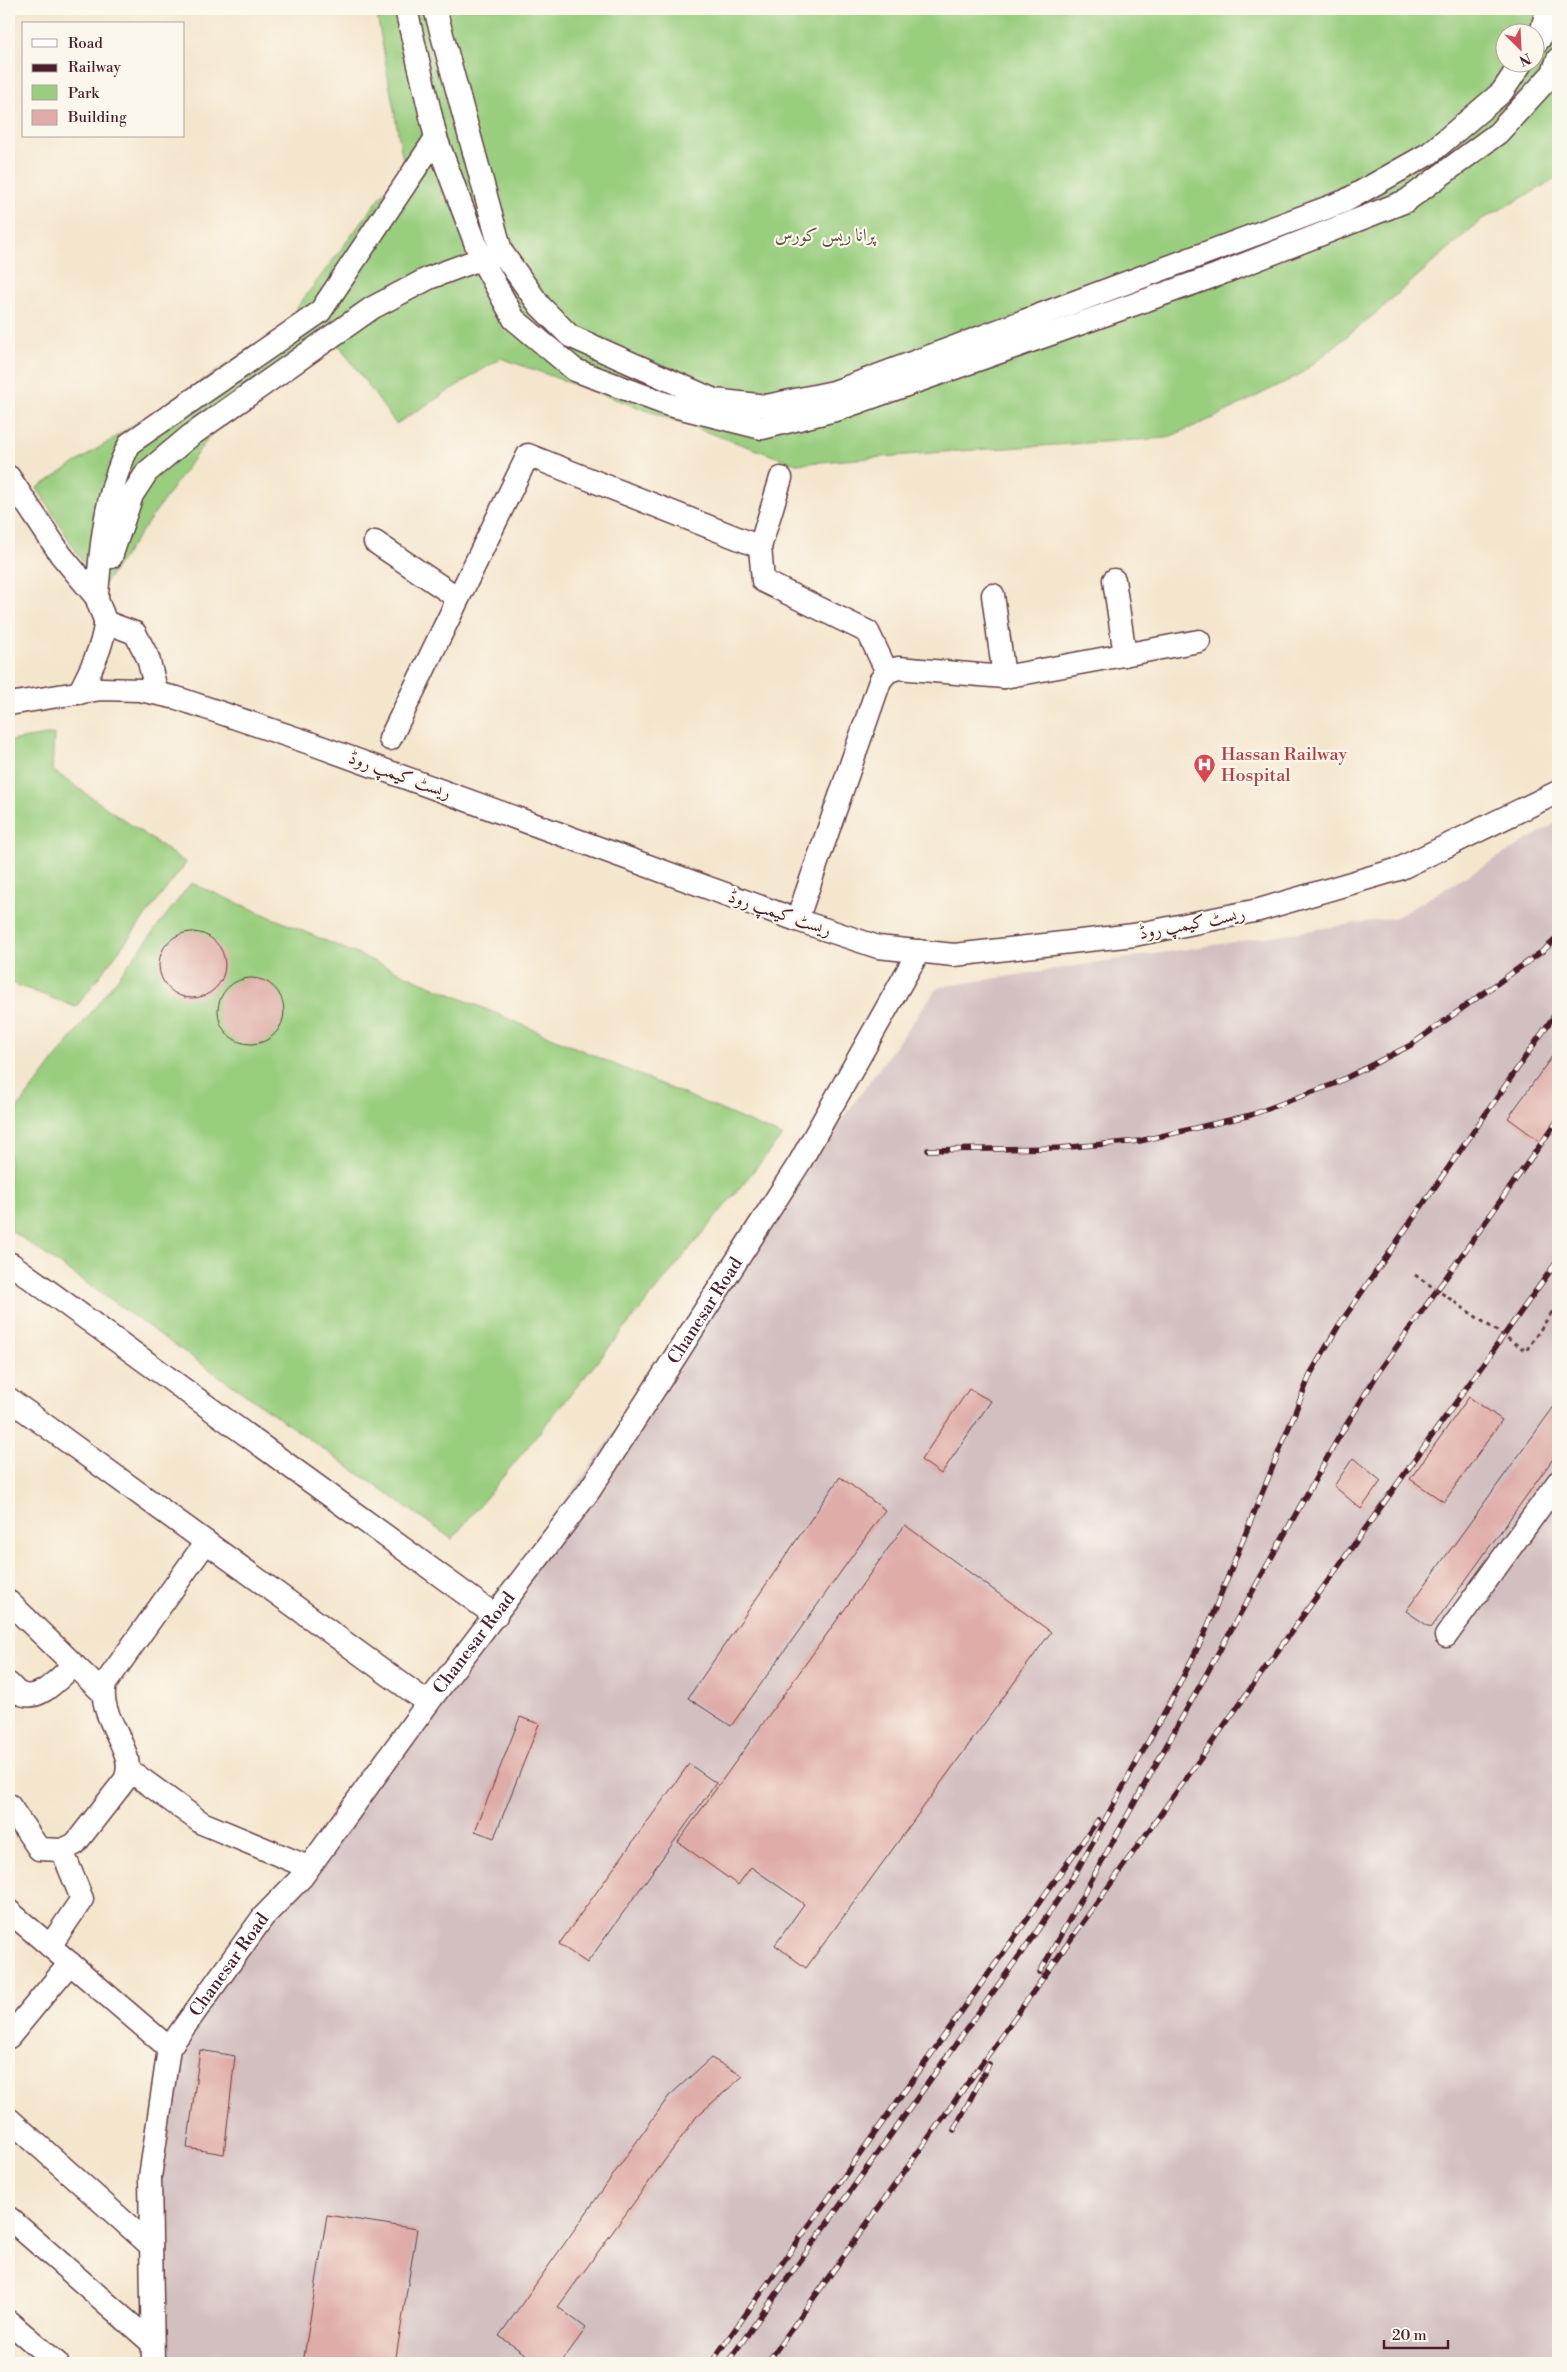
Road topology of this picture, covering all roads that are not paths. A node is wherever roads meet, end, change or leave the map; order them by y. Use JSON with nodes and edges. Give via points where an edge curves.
{"nodes":[{"id":1,"x":406,"y":9,"type":"edge"},
{"id":2,"x":435,"y":9,"type":"edge"},
{"id":3,"x":1547,"y":9,"type":"edge"},
{"id":4,"x":1544,"y":22,"type":"edge"},
{"id":5,"x":1558,"y":59,"type":"edge"},
{"id":6,"x":1515,"y":72,"type":"edge"},
{"id":7,"x":436,"y":138,"type":"junction"},
{"id":8,"x":491,"y":255,"type":"junction"},
{"id":9,"x":9,"y":477,"type":"edge"},
{"id":10,"x":782,"y":478,"type":"dead end"},
{"id":11,"x":375,"y":542,"type":"dead end"},
{"id":12,"x":760,"y":547,"type":"junction"},
{"id":13,"x":1114,"y":580,"type":"dead end"},
{"id":14,"x":993,"y":595,"type":"dead end"},
{"id":15,"x":97,"y":598,"type":"junction"},
{"id":16,"x":458,"y":598,"type":"junction"},
{"id":17,"x":105,"y":622,"type":"junction"},
{"id":18,"x":1199,"y":641,"type":"dead end"},
{"id":19,"x":1125,"y":654,"type":"junction"},
{"id":20,"x":887,"y":672,"type":"junction"},
{"id":21,"x":1004,"y":677,"type":"junction"},
{"id":22,"x":79,"y":692,"type":"junction"},
{"id":23,"x":156,"y":694,"type":"junction"},
{"id":24,"x":9,"y":704,"type":"edge"},
{"id":25,"x":390,"y":739,"type":"dead end"},
{"id":26,"x":1558,"y":792,"type":"edge"},
{"id":27,"x":797,"y":920,"type":"junction"},
{"id":28,"x":919,"y":951,"type":"junction"},
{"id":29,"x":9,"y":1268,"type":"edge"},
{"id":30,"x":9,"y":1399,"type":"edge"},
{"id":31,"x":1558,"y":1482,"type":"edge"},
{"id":32,"x":206,"y":1542,"type":"junction"},
{"id":33,"x":9,"y":1602,"type":"edge"},
{"id":34,"x":496,"y":1616,"type":"junction"},
{"id":35,"x":1446,"y":1636,"type":"dead end"},
{"id":36,"x":74,"y":1665,"type":"junction"},
{"id":37,"x":9,"y":1684,"type":"edge"},
{"id":38,"x":103,"y":1693,"type":"junction"},
{"id":39,"x":428,"y":1703,"type":"junction"},
{"id":40,"x":129,"y":1770,"type":"junction"},
{"id":41,"x":9,"y":1805,"type":"edge"},
{"id":42,"x":62,"y":1850,"type":"junction"},
{"id":43,"x":308,"y":1867,"type":"junction"},
{"id":44,"x":11,"y":1918,"type":"edge"},
{"id":45,"x":50,"y":1946,"type":"junction"},
{"id":46,"x":70,"y":1963,"type":"junction"},
{"id":47,"x":9,"y":2038,"type":"edge"},
{"id":48,"x":169,"y":2048,"type":"junction"},
{"id":49,"x":9,"y":2119,"type":"edge"},
{"id":50,"x":9,"y":2218,"type":"edge"},
{"id":51,"x":151,"y":2246,"type":"junction"},
{"id":52,"x":9,"y":2322,"type":"edge"},
{"id":53,"x":153,"y":2353,"type":"edge"},
{"id":54,"x":58,"y":2363,"type":"edge"}],
"edges":[{"from":1,"to":7,"type":"street"},
{"from":2,"to":8,"type":"street"},
{"from":3,"to":4,"type":"street"},
{"from":5,"to":8,"type":"street","via":[[1553,73],[1498,133],[1406,201],[1217,275],[839,409],[762,428],[666,404],[575,370],[514,319]]},
{"from":6,"to":8,"type":"street","via":[[1502,92],[1430,153],[1345,201],[834,392],[766,406],[714,400],[570,336]]},
{"from":7,"to":8,"type":"street"},
{"from":7,"to":15,"type":"street","via":[[320,312],[130,443],[119,464],[107,506]]},
{"from":8,"to":15,"type":"street","via":[[429,278],[372,308],[190,436],[147,472],[132,495]]},
{"from":9,"to":15,"type":"street","via":[[61,555]]},
{"from":10,"to":12,"type":"street"},
{"from":11,"to":16,"type":"street"},
{"from":12,"to":16,"type":"street","via":[[528,455]]},
{"from":12,"to":20,"type":"street","via":[[763,581],[868,632]]},
{"from":13,"to":19,"type":"street"},
{"from":14,"to":21,"type":"street"},
{"from":15,"to":17,"type":"street"},
{"from":16,"to":25,"type":"street"},
{"from":17,"to":22,"type":"street","via":[[98,654]]},
{"from":17,"to":23,"type":"street","via":[[135,633],[148,658]]},
{"from":18,"to":19,"type":"street"},
{"from":19,"to":21,"type":"street"},
{"from":20,"to":21,"type":"street","via":[[898,668]]},
{"from":20,"to":27,"type":"street","via":[[880,681]]},
{"from":22,"to":23,"type":"street","name":"ریسٹ کیمپ روڈ","via":[[130,690]]},
{"from":22,"to":24,"type":"street","name":"ریسٹ کیمپ روڈ"},
{"from":23,"to":27,"type":"street","name":"ریسٹ کیمپ روڈ","via":[[177,698],[307,742]]},
{"from":26,"to":28,"type":"street","name":"ریسٹ کیمپ روڈ","via":[[1398,869],[1259,910],[1134,935],[954,955]]},
{"from":27,"to":28,"type":"street","name":"ریسٹ کیمپ روڈ","via":[[878,947]]},
{"from":28,"to":34,"type":"street","name":"Chanesar Road","via":[[800,1162],[589,1491]]},
{"from":29,"to":34,"type":"street","via":[[11,1264]]},
{"from":30,"to":32,"type":"street"},
{"from":31,"to":35,"type":"street"},
{"from":32,"to":38,"type":"street","via":[[105,1684]]},
{"from":32,"to":39,"type":"street"},
{"from":33,"to":36,"type":"street"},
{"from":34,"to":39,"type":"street","name":"Chanesar Road"},
{"from":36,"to":37,"type":"street","via":[[33,1696],[20,1694]]},
{"from":36,"to":38,"type":"street"},
{"from":38,"to":40,"type":"street","via":[[103,1705]]},
{"from":39,"to":43,"type":"street","name":"Chanesar Road"},
{"from":40,"to":42,"type":"street","via":[[84,1835]]},
{"from":40,"to":43,"type":"street","via":[[202,1823]]},
{"from":41,"to":42,"type":"street","via":[[39,1849]]},
{"from":42,"to":45,"type":"street","via":[[82,1899]]},
{"from":43,"to":48,"type":"street","name":"Chanesar Road","via":[[263,1917]]},
{"from":44,"to":45,"type":"street"},
{"from":45,"to":46,"type":"street"},
{"from":46,"to":47,"type":"street"},
{"from":46,"to":48,"type":"street"},
{"from":48,"to":51,"type":"street","name":"Chanesar Road","via":[[150,2177]]},
{"from":49,"to":51,"type":"street"},
{"from":50,"to":53,"type":"street"},
{"from":51,"to":53,"type":"street","name":"Chanesar Road"},
{"from":52,"to":54,"type":"street"}]}
